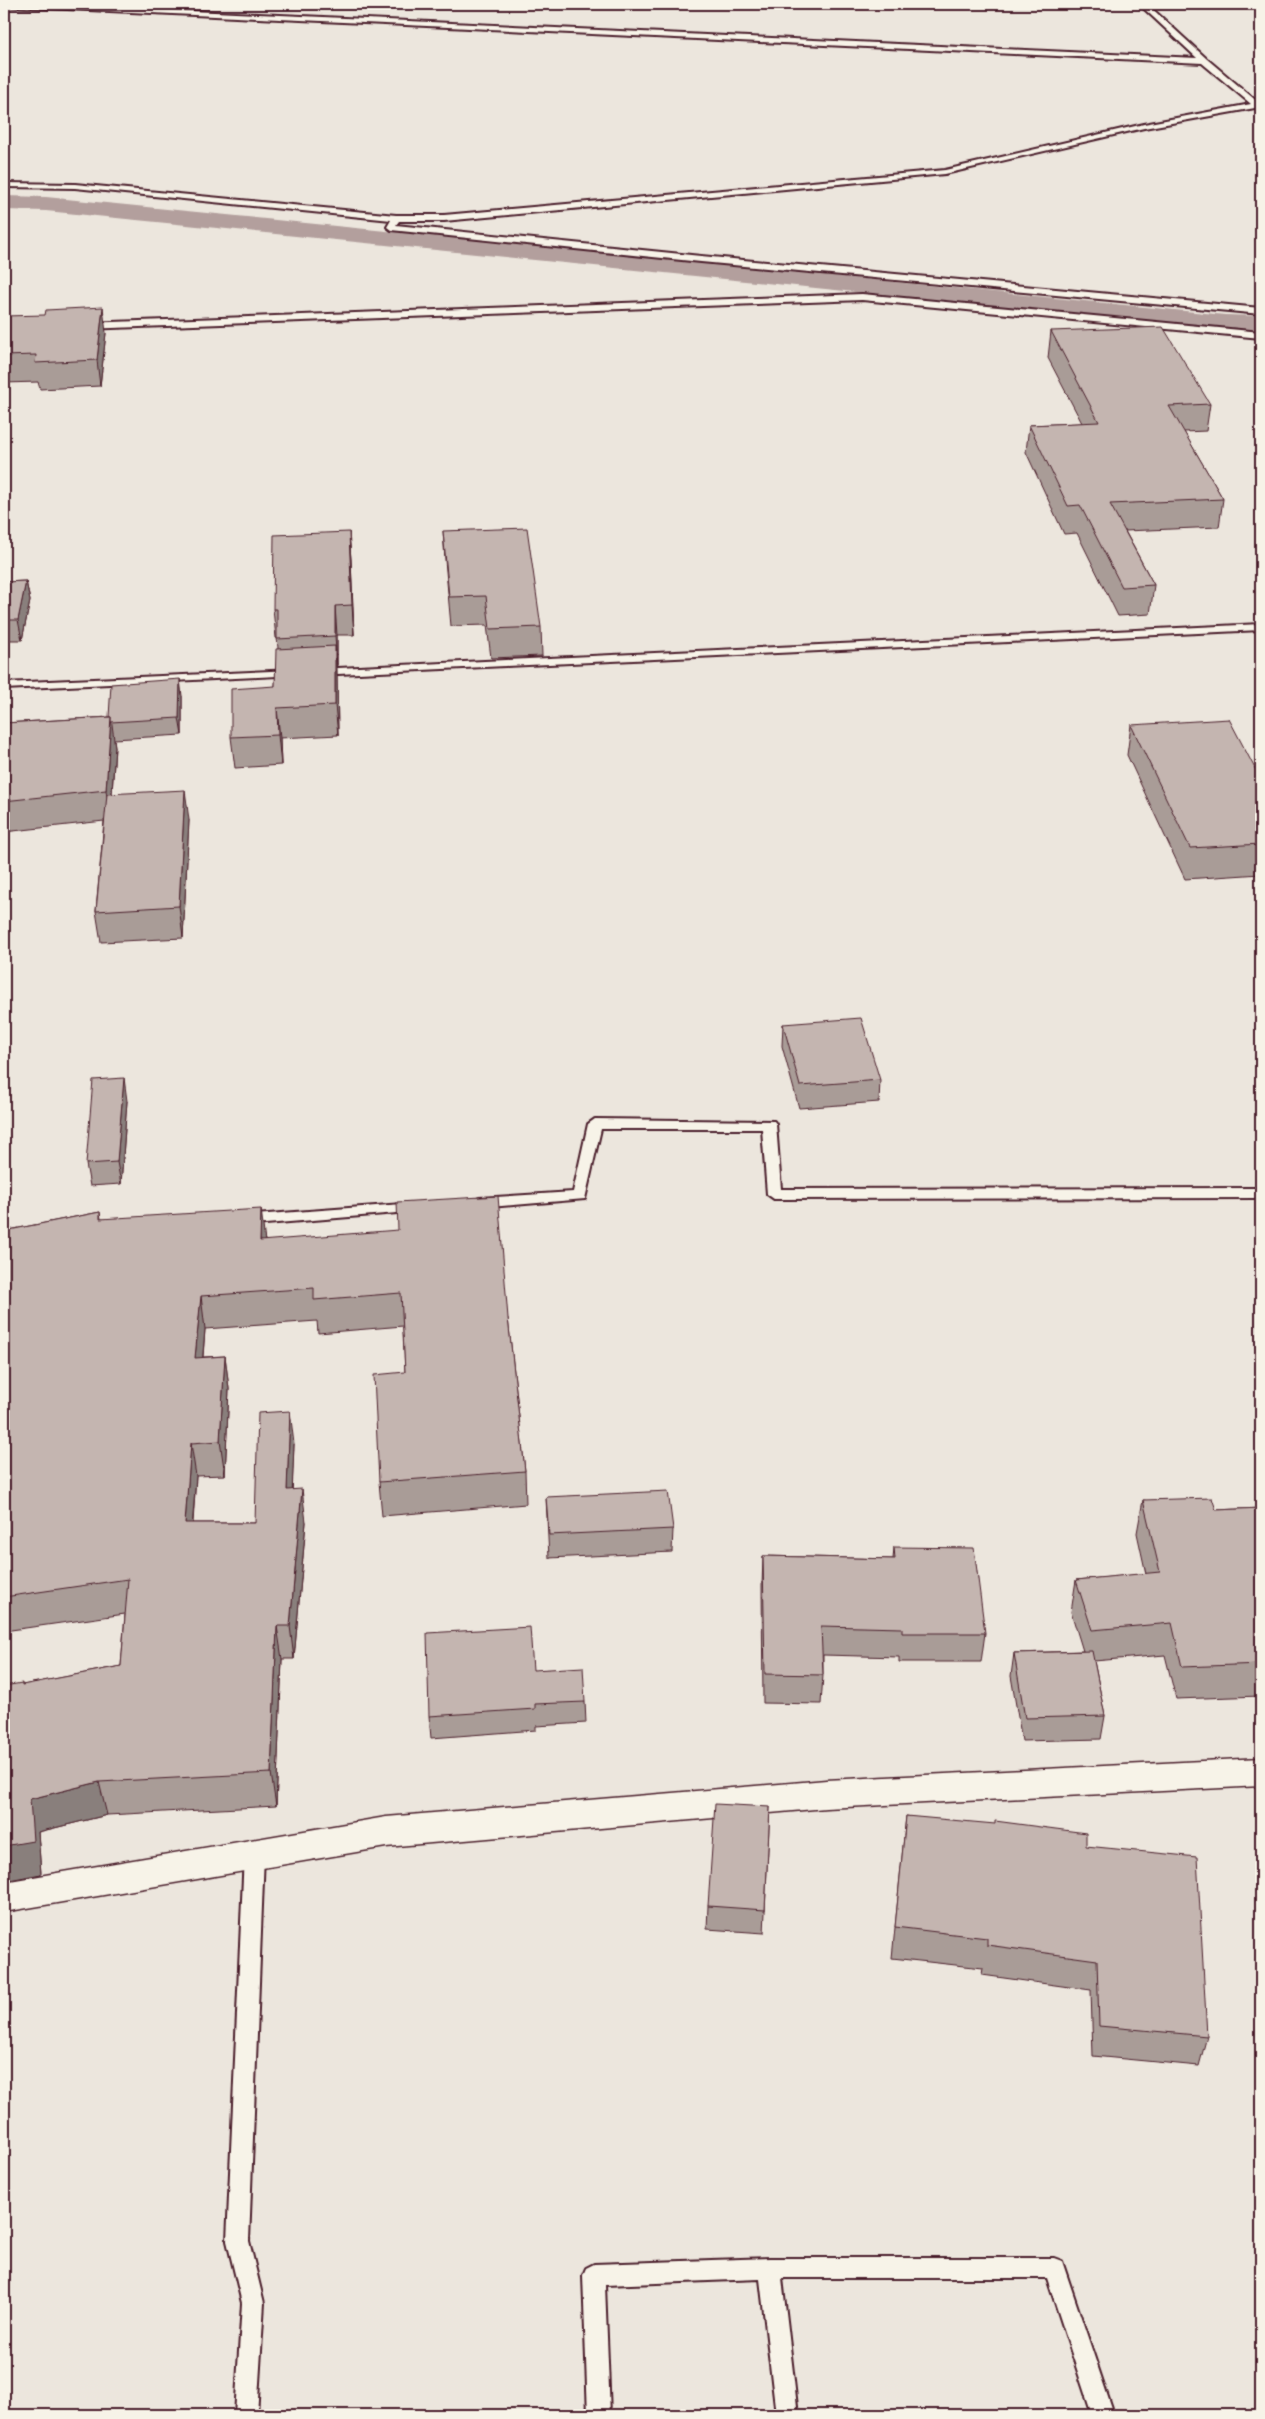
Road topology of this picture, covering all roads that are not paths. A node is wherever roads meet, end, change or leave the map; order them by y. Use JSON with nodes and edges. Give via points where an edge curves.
{"nodes":[{"id":1,"x":4,"y":4,"type":"edge"},
{"id":2,"x":1143,"y":4,"type":"edge"},
{"id":3,"x":1204,"y":61,"type":"junction"},
{"id":4,"x":1260,"y":107,"type":"edge"},
{"id":5,"x":4,"y":185,"type":"edge"},
{"id":6,"x":396,"y":218,"type":"junction"},
{"id":7,"x":1261,"y":311,"type":"edge"},
{"id":8,"x":73,"y":327,"type":"edge"},
{"id":9,"x":1261,"y":335,"type":"edge"},
{"id":10,"x":1261,"y":627,"type":"edge"},
{"id":11,"x":4,"y":686,"type":"edge"},
{"id":12,"x":1261,"y":1193,"type":"edge"},
{"id":13,"x":463,"y":1204,"type":"edge"},
{"id":14,"x":434,"y":1207,"type":"edge"},
{"id":15,"x":228,"y":1222,"type":"edge"},
{"id":16,"x":1261,"y":1772,"type":"edge"},
{"id":17,"x":254,"y":1854,"type":"junction"},
{"id":18,"x":4,"y":1897,"type":"edge"},
{"id":19,"x":770,"y":2268,"type":"junction"},
{"id":20,"x":246,"y":2415,"type":"edge"},
{"id":21,"x":598,"y":2415,"type":"edge"},
{"id":22,"x":787,"y":2415,"type":"edge"},
{"id":23,"x":1103,"y":2415,"type":"edge"}],
"edges":[{"from":1,"to":3,"type":"lane"},
{"from":2,"to":3,"type":"lane"},
{"from":3,"to":4,"type":"lane"},
{"from":4,"to":6,"type":"lane","via":[[1144,126],[944,172],[444,218]]},
{"from":5,"to":6,"type":"lane","via":[[75,186]]},
{"from":6,"to":7,"type":"lane","via":[[391,227]]},
{"from":8,"to":9,"type":"lane","via":[[862,297]]},
{"from":10,"to":11,"type":"lane"},
{"from":12,"to":13,"type":"lane","via":[[774,1194],[769,1124],[595,1124],[580,1196]]},
{"from":14,"to":15,"type":"lane"},
{"from":16,"to":17,"type":"street","via":[[826,1794],[386,1832]]},
{"from":17,"to":18,"type":"street"},
{"from":17,"to":20,"type":"lane","via":[[238,2241],[253,2303]]},
{"from":19,"to":21,"type":"lane","via":[[594,2275]]},
{"from":19,"to":22,"type":"lane"},
{"from":19,"to":23,"type":"lane","via":[[1054,2268]]}]}
